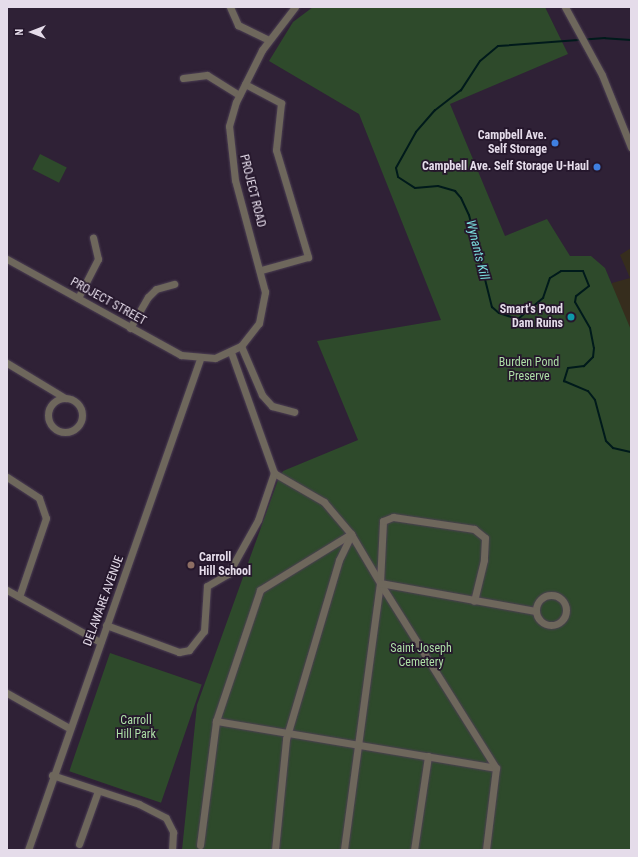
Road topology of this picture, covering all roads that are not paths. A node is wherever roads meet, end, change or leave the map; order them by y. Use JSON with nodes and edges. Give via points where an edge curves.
{"nodes":[{"id":1,"x":230,"y":7,"type":"edge"},
{"id":2,"x":295,"y":7,"type":"edge"},
{"id":3,"x":565,"y":7,"type":"edge"},
{"id":4,"x":269,"y":40,"type":"junction"},
{"id":5,"x":183,"y":78,"type":"dead end"},
{"id":6,"x":245,"y":84,"type":"junction"},
{"id":7,"x":239,"y":95,"type":"junction"},
{"id":8,"x":630,"y":143,"type":"edge"},
{"id":9,"x":93,"y":238,"type":"dead end"},
{"id":10,"x":7,"y":259,"type":"edge"},
{"id":11,"x":261,"y":270,"type":"junction"},
{"id":12,"x":174,"y":284,"type":"dead end"},
{"id":13,"x":78,"y":298,"type":"junction"},
{"id":14,"x":130,"y":328,"type":"junction"},
{"id":15,"x":241,"y":346,"type":"junction"},
{"id":16,"x":231,"y":352,"type":"junction"},
{"id":17,"x":200,"y":359,"type":"junction"},
{"id":18,"x":7,"y":363,"type":"edge"},
{"id":19,"x":65,"y":398,"type":"junction"},
{"id":20,"x":294,"y":412,"type":"dead end"},
{"id":21,"x":274,"y":473,"type":"junction"},
{"id":22,"x":7,"y":477,"type":"edge"},
{"id":23,"x":351,"y":534,"type":"junction"},
{"id":24,"x":380,"y":583,"type":"junction"},
{"id":25,"x":7,"y":590,"type":"edge"},
{"id":26,"x":19,"y":597,"type":"junction"},
{"id":27,"x":474,"y":601,"type":"junction"},
{"id":28,"x":536,"y":611,"type":"junction"},
{"id":29,"x":106,"y":625,"type":"junction"},
{"id":30,"x":100,"y":642,"type":"junction"},
{"id":31,"x":7,"y":693,"type":"edge"},
{"id":32,"x":216,"y":721,"type":"junction"},
{"id":33,"x":69,"y":728,"type":"junction"},
{"id":34,"x":289,"y":732,"type":"junction"},
{"id":35,"x":358,"y":743,"type":"junction"},
{"id":36,"x":428,"y":756,"type":"junction"},
{"id":37,"x":496,"y":768,"type":"junction"},
{"id":38,"x":52,"y":775,"type":"junction"},
{"id":39,"x":98,"y":791,"type":"junction"},
{"id":40,"x":79,"y":844,"type":"dead end"},
{"id":41,"x":200,"y":846,"type":"dead end"},
{"id":42,"x":28,"y":850,"type":"edge"},
{"id":43,"x":172,"y":850,"type":"edge"},
{"id":44,"x":275,"y":850,"type":"edge"},
{"id":45,"x":344,"y":850,"type":"edge"},
{"id":46,"x":414,"y":850,"type":"edge"},
{"id":47,"x":486,"y":850,"type":"edge"}],
"edges":[{"from":1,"to":4,"type":"street","via":[[238,25]]},
{"from":2,"to":4,"type":"street","name":"PROJECT ROAD"},
{"from":3,"to":8,"type":"street","via":[[591,55]]},
{"from":4,"to":6,"type":"street","name":"PROJECT ROAD"},
{"from":5,"to":7,"type":"street","via":[[207,75]]},
{"from":6,"to":7,"type":"street","name":"PROJECT ROAD"},
{"from":6,"to":11,"type":"street","via":[[281,104],[276,150],[308,257]]},
{"from":7,"to":11,"type":"street","name":"PROJECT ROAD","via":[[228,142],[235,180]]},
{"from":9,"to":13,"type":"street","via":[[97,264]]},
{"from":10,"to":13,"type":"street","name":"PROJECT STREET"},
{"from":11,"to":15,"type":"street","name":"PROJECT ROAD","via":[[265,292],[263,314],[255,331]]},
{"from":12,"to":14,"type":"street","via":[[156,289],[148,297]]},
{"from":13,"to":14,"type":"street","name":"PROJECT STREET"},
{"from":14,"to":17,"type":"street","name":"PROJECT STREET","via":[[181,355]]},
{"from":15,"to":16,"type":"street","name":"PROJECT ROAD"},
{"from":15,"to":20,"type":"street","via":[[262,395],[272,406]]},
{"from":16,"to":17,"type":"street","name":"PROJECT ROAD"},
{"from":16,"to":21,"type":"street"},
{"from":17,"to":29,"type":"street","name":"DELAWARE AVENUE"},
{"from":18,"to":19,"type":"street"},
{"from":19,"to":19,"type":"street","via":[[79,405],[82,416],[77,426],[62,432],[52,426],[48,416],[54,401]]},
{"from":21,"to":23,"type":"street","via":[[324,502]]},
{"from":21,"to":29,"type":"street","via":[[258,520],[237,560],[228,574],[207,586],[204,631],[189,650],[179,652]]},
{"from":22,"to":26,"type":"street","via":[[39,498],[46,518]]},
{"from":23,"to":24,"type":"street"},
{"from":23,"to":32,"type":"street","via":[[260,590]]},
{"from":23,"to":34,"type":"street","via":[[339,560]]},
{"from":24,"to":27,"type":"street"},
{"from":24,"to":27,"type":"street","via":[[383,521],[393,517],[474,529],[485,538],[484,560]]},
{"from":24,"to":35,"type":"street"},
{"from":24,"to":37,"type":"street"},
{"from":25,"to":26,"type":"street"},
{"from":26,"to":30,"type":"street"},
{"from":27,"to":28,"type":"street"},
{"from":28,"to":28,"type":"street","via":[[541,599],[550,595],[562,601],[566,610],[563,619],[549,625],[540,621]]},
{"from":29,"to":30,"type":"street","name":"DELAWARE AVENUE"},
{"from":30,"to":33,"type":"street","name":"DELAWARE AVENUE"},
{"from":31,"to":33,"type":"street"},
{"from":32,"to":34,"type":"street"},
{"from":32,"to":41,"type":"street"},
{"from":33,"to":38,"type":"street","name":"DELAWARE AVENUE"},
{"from":34,"to":35,"type":"street"},
{"from":34,"to":44,"type":"street"},
{"from":35,"to":36,"type":"street"},
{"from":35,"to":45,"type":"street"},
{"from":36,"to":37,"type":"street"},
{"from":36,"to":46,"type":"street"},
{"from":37,"to":47,"type":"street"},
{"from":38,"to":39,"type":"street"},
{"from":38,"to":42,"type":"street","name":"DELAWARE AVENUE"},
{"from":39,"to":40,"type":"street"},
{"from":39,"to":43,"type":"street","via":[[166,818],[173,832]]}]}
